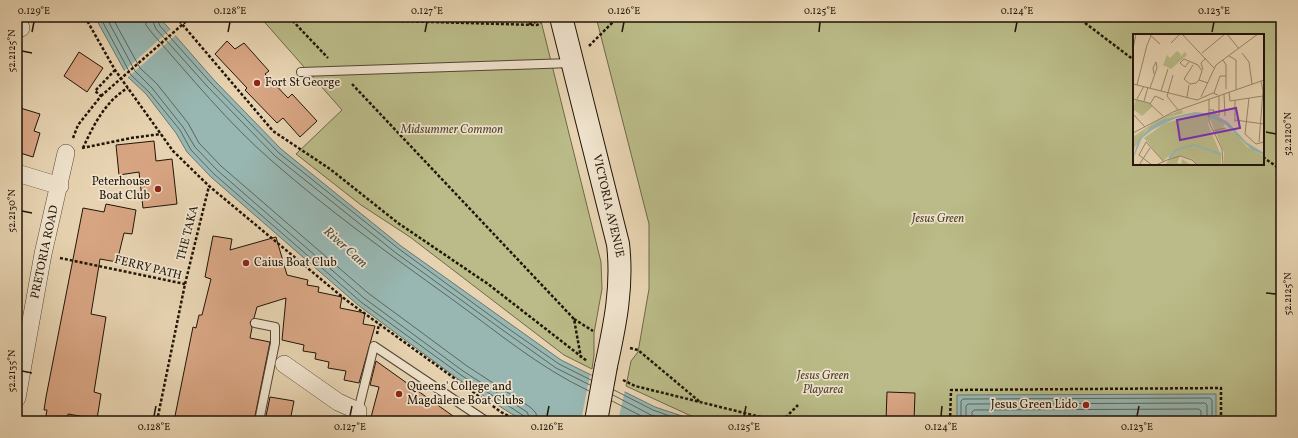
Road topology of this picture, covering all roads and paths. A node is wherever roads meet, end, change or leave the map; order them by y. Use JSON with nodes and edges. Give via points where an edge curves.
{"nodes":[{"id":1,"x":85,"y":17,"type":"edge"},
{"id":2,"x":176,"y":17,"type":"edge"},
{"id":3,"x":190,"y":17,"type":"edge"},
{"id":4,"x":618,"y":17,"type":"edge"},
{"id":5,"x":1077,"y":17,"type":"edge"},
{"id":6,"x":290,"y":18,"type":"edge"},
{"id":7,"x":553,"y":19,"type":"edge"},
{"id":8,"x":527,"y":24,"type":"junction"},
{"id":9,"x":537,"y":25,"type":"dead end"},
{"id":10,"x":1133,"y":59,"type":"edge"},
{"id":11,"x":572,"y":63,"type":"junction"},
{"id":12,"x":115,"y":70,"type":"junction"},
{"id":13,"x":340,"y":70,"type":"junction"},
{"id":14,"x":301,"y":72,"type":"dead end"},
{"id":15,"x":128,"y":88,"type":"junction"},
{"id":16,"x":100,"y":96,"type":"junction"},
{"id":17,"x":162,"y":134,"type":"junction"},
{"id":18,"x":66,"y":153,"type":"joint"},
{"id":19,"x":1264,"y":158,"type":"edge"},
{"id":20,"x":1281,"y":170,"type":"edge"},
{"id":21,"x":17,"y":173,"type":"edge"},
{"id":22,"x":60,"y":186,"type":"junction"},
{"id":23,"x":209,"y":186,"type":"junction"},
{"id":24,"x":43,"y":254,"type":"junction"},
{"id":25,"x":185,"y":284,"type":"junction"},
{"id":26,"x":574,"y":319,"type":"junction"},
{"id":27,"x":255,"y":323,"type":"dead end"},
{"id":28,"x":594,"y":332,"type":"dead end"},
{"id":29,"x":638,"y":350,"type":"dead end"},
{"id":30,"x":284,"y":364,"type":"dead end"},
{"id":31,"x":635,"y":386,"type":"dead end"},
{"id":32,"x":17,"y":398,"type":"edge"},
{"id":33,"x":702,"y":403,"type":"junction"},
{"id":34,"x":798,"y":405,"type":"dead end"},
{"id":35,"x":358,"y":416,"type":"edge"},
{"id":36,"x":157,"y":421,"type":"edge"},
{"id":37,"x":259,"y":421,"type":"edge"},
{"id":38,"x":486,"y":421,"type":"edge"},
{"id":39,"x":518,"y":421,"type":"edge"},
{"id":40,"x":596,"y":421,"type":"edge"},
{"id":41,"x":777,"y":421,"type":"edge"},
{"id":42,"x":782,"y":421,"type":"edge"},
{"id":43,"x":950,"y":421,"type":"edge"},
{"id":44,"x":1221,"y":421,"type":"edge"}],
"edges":[{"from":1,"to":12,"type":"path"},
{"from":2,"to":26,"type":"path","via":[[273,131],[330,170],[398,223],[488,284],[581,358]]},
{"from":3,"to":16,"type":"path","bridge":true},
{"from":4,"to":11,"type":"path"},
{"from":5,"to":10,"type":"path"},
{"from":6,"to":8,"type":"path"},
{"from":6,"to":13,"type":"path"},
{"from":7,"to":8,"type":"path"},
{"from":7,"to":11,"type":"street","name":"VICTORIA AVENUE"},
{"from":8,"to":9,"type":"path"},
{"from":11,"to":13,"type":"lane"},
{"from":11,"to":40,"type":"street","name":"VICTORIA AVENUE","bridge":true,"via":[[618,244],[621,267],[619,300]]},
{"from":12,"to":15,"type":"path"},
{"from":12,"to":16,"type":"path","via":[[95,91]]},
{"from":13,"to":14,"type":"lane"},
{"from":13,"to":26,"type":"path"},
{"from":15,"to":17,"type":"path"},
{"from":15,"to":17,"type":"path","via":[[121,92],[94,124],[83,148]]},
{"from":16,"to":18,"type":"path","via":[[78,125]]},
{"from":17,"to":23,"type":"path","via":[[173,151]]},
{"from":18,"to":22,"type":"street","name":"PRETORIA ROAD"},
{"from":19,"to":20,"type":"path"},
{"from":21,"to":22,"type":"street"},
{"from":22,"to":24,"type":"street","name":"PRETORIA ROAD"},
{"from":23,"to":25,"type":"path","name":"THE TAKA"},
{"from":23,"to":39,"type":"path","via":[[346,300],[501,412]]},
{"from":24,"to":25,"type":"path","name":"FERRY PATH"},
{"from":24,"to":32,"type":"street","name":"PRETORIA ROAD"},
{"from":25,"to":36,"type":"path","name":"FERRY PATH"},
{"from":26,"to":28,"type":"path"},
{"from":27,"to":37,"type":"lane","via":[[275,327],[275,343]]},
{"from":29,"to":33,"type":"path"},
{"from":30,"to":35,"type":"street"},
{"from":31,"to":33,"type":"path"},
{"from":33,"to":41,"type":"path","via":[[733,408]]},
{"from":34,"to":42,"type":"path"},
{"from":35,"to":38,"type":"lane","via":[[374,346]]},
{"from":43,"to":44,"type":"path","via":[[951,390],[1221,388]]}]}
